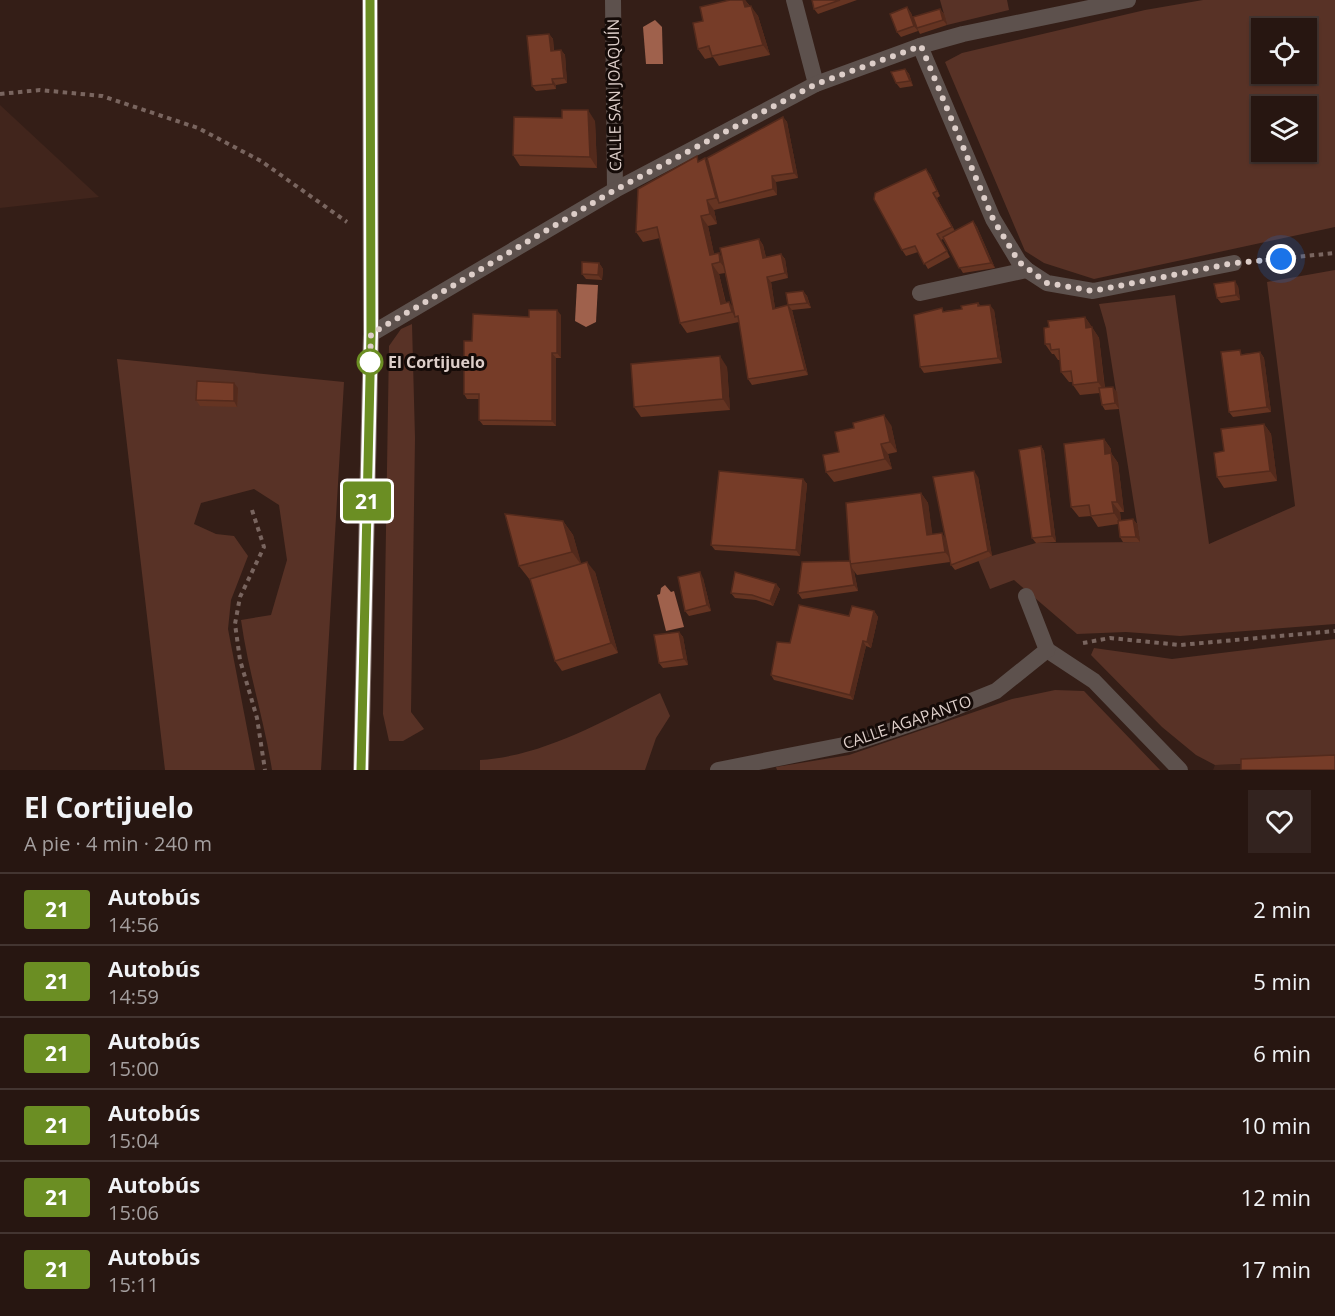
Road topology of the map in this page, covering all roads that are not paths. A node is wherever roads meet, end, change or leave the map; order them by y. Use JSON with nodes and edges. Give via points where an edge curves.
{"nodes":[{"id":1,"x":370,"y":0,"type":"edge"},
{"id":2,"x":613,"y":0,"type":"edge"},
{"id":3,"x":794,"y":0,"type":"edge"},
{"id":4,"x":1128,"y":0,"type":"edge"},
{"id":5,"x":921,"y":46,"type":"junction"},
{"id":6,"x":816,"y":84,"type":"junction"},
{"id":7,"x":615,"y":190,"type":"junction"},
{"id":8,"x":1234,"y":263,"type":"road end"},
{"id":9,"x":1027,"y":270,"type":"junction"},
{"id":10,"x":920,"y":293,"type":"dead end"},
{"id":11,"x":371,"y":334,"type":"junction"},
{"id":12,"x":1026,"y":596,"type":"dead end"},
{"id":13,"x":1047,"y":650,"type":"junction"},
{"id":14,"x":361,"y":770,"type":"edge"},
{"id":15,"x":718,"y":770,"type":"edge"},
{"id":16,"x":1180,"y":770,"type":"edge"}],
"edges":[{"from":1,"to":11,"type":"main road"},
{"from":2,"to":7,"type":"street","name":"CALLE SAN JOAQUÍN"},
{"from":3,"to":6,"type":"street"},
{"from":4,"to":5,"type":"street"},
{"from":5,"to":6,"type":"street"},
{"from":5,"to":9,"type":"street","via":[[993,219]]},
{"from":6,"to":7,"type":"street"},
{"from":7,"to":11,"type":"street"},
{"from":8,"to":9,"type":"street","via":[[1093,291],[1047,283]]},
{"from":9,"to":10,"type":"street"},
{"from":11,"to":14,"type":"main road"},
{"from":12,"to":13,"type":"street"},
{"from":13,"to":15,"type":"street","name":"CALLE AGAPANTO","via":[[996,691],[934,716],[854,743]]},
{"from":13,"to":16,"type":"street","via":[[1094,681]]}]}
